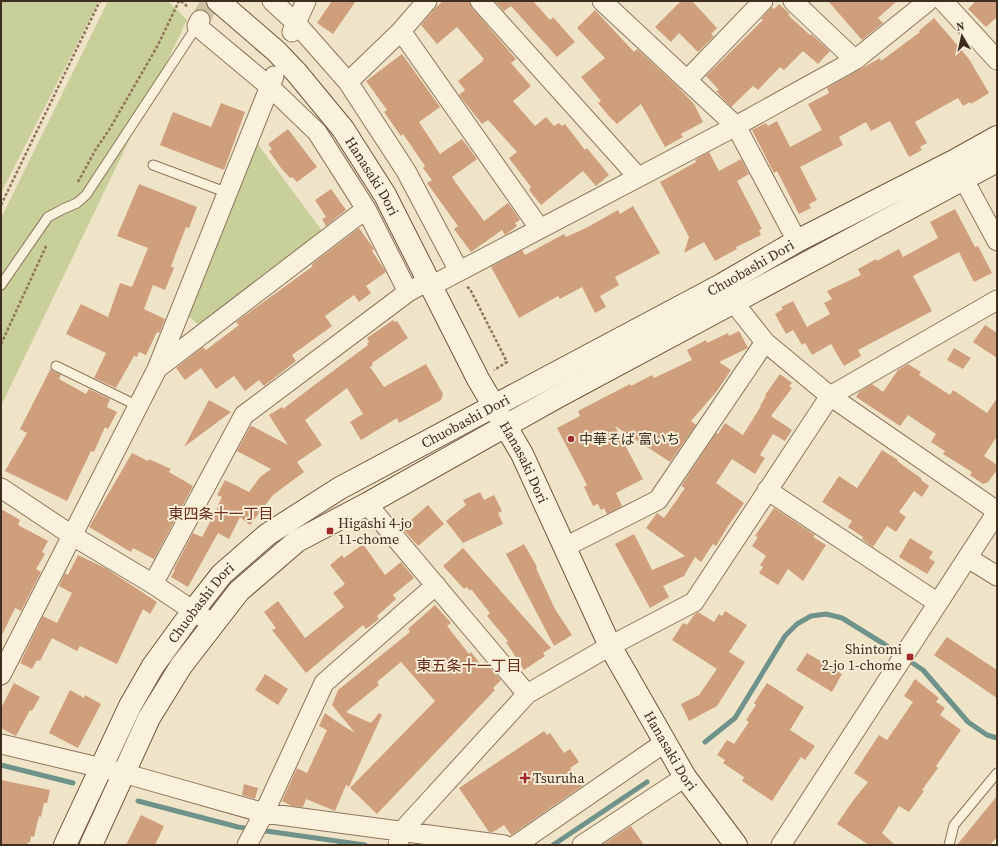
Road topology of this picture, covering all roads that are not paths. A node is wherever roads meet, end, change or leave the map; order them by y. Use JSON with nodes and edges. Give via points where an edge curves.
{"nodes":[{"id":1,"x":218,"y":1,"type":"edge"},
{"id":2,"x":272,"y":1,"type":"edge"},
{"id":3,"x":306,"y":1,"type":"edge"},
{"id":4,"x":427,"y":1,"type":"edge"},
{"id":5,"x":480,"y":1,"type":"edge"},
{"id":6,"x":602,"y":1,"type":"edge"},
{"id":7,"x":763,"y":1,"type":"edge"},
{"id":8,"x":793,"y":1,"type":"edge"},
{"id":9,"x":928,"y":1,"type":"edge"},
{"id":10,"x":943,"y":1,"type":"edge"},
{"id":11,"x":195,"y":17,"type":"joint"},
{"id":12,"x":294,"y":27,"type":"junction"},
{"id":13,"x":401,"y":31,"type":"junction"},
{"id":14,"x":855,"y":60,"type":"junction"},
{"id":15,"x":997,"y":60,"type":"edge"},
{"id":16,"x":687,"y":80,"type":"junction"},
{"id":17,"x":272,"y":81,"type":"junction"},
{"id":18,"x":348,"y":82,"type":"junction"},
{"id":19,"x":736,"y":126,"type":"junction"},
{"id":20,"x":997,"y":137,"type":"edge"},
{"id":21,"x":954,"y":161,"type":"junction"},
{"id":22,"x":997,"y":161,"type":"edge"},
{"id":23,"x":153,"y":165,"type":"dead end"},
{"id":24,"x":638,"y":177,"type":"junction"},
{"id":25,"x":964,"y":179,"type":"junction"},
{"id":26,"x":228,"y":193,"type":"junction"},
{"id":27,"x":366,"y":209,"type":"junction"},
{"id":28,"x":540,"y":229,"type":"junction"},
{"id":29,"x":797,"y":241,"type":"junction"},
{"id":30,"x":997,"y":242,"type":"edge"},
{"id":31,"x":455,"y":273,"type":"junction"},
{"id":32,"x":429,"y":283,"type":"junction"},
{"id":33,"x":723,"y":284,"type":"junction"},
{"id":34,"x":1,"y":285,"type":"edge"},
{"id":35,"x":408,"y":292,"type":"junction"},
{"id":36,"x":997,"y":300,"type":"edge"},
{"id":37,"x":734,"y":303,"type":"junction"},
{"id":38,"x":765,"y":342,"type":"junction"},
{"id":39,"x":56,"y":366,"type":"dead end"},
{"id":40,"x":157,"y":369,"type":"junction"},
{"id":41,"x":830,"y":396,"type":"junction"},
{"id":42,"x":494,"y":405,"type":"junction"},
{"id":43,"x":138,"y":406,"type":"junction"},
{"id":44,"x":506,"y":426,"type":"junction"},
{"id":45,"x":1,"y":488,"type":"edge"},
{"id":46,"x":767,"y":490,"type":"junction"},
{"id":47,"x":367,"y":504,"type":"junction"},
{"id":48,"x":997,"y":512,"type":"edge"},
{"id":49,"x":73,"y":536,"type":"junction"},
{"id":50,"x":565,"y":547,"type":"junction"},
{"id":51,"x":968,"y":558,"type":"junction"},
{"id":52,"x":997,"y":576,"type":"edge"},
{"id":53,"x":153,"y":584,"type":"junction"},
{"id":54,"x":436,"y":585,"type":"junction"},
{"id":55,"x":938,"y":603,"type":"junction"},
{"id":56,"x":193,"y":611,"type":"junction"},
{"id":57,"x":213,"y":624,"type":"junction"},
{"id":58,"x":610,"y":646,"type":"junction"},
{"id":59,"x":1,"y":675,"type":"edge"},
{"id":60,"x":527,"y":694,"type":"junction"},
{"id":61,"x":664,"y":743,"type":"junction"},
{"id":62,"x":1,"y":744,"type":"edge"},
{"id":63,"x":100,"y":768,"type":"junction"},
{"id":64,"x":123,"y":773,"type":"junction"},
{"id":65,"x":997,"y":773,"type":"edge"},
{"id":66,"x":685,"y":777,"type":"junction"},
{"id":67,"x":254,"y":830,"type":"edge"},
{"id":68,"x":399,"y":840,"type":"edge"},
{"id":69,"x":66,"y":845,"type":"edge"},
{"id":70,"x":91,"y":845,"type":"edge"},
{"id":71,"x":504,"y":845,"type":"edge"},
{"id":72,"x":516,"y":845,"type":"edge"},
{"id":73,"x":582,"y":845,"type":"edge"},
{"id":74,"x":736,"y":845,"type":"edge"},
{"id":75,"x":781,"y":845,"type":"edge"},
{"id":76,"x":949,"y":845,"type":"edge"}],
"edges":[{"from":1,"to":32,"type":"street","name":"Hanasaki Dori","via":[[281,56],[343,129],[385,195]]},
{"from":2,"to":12,"type":"street"},
{"from":3,"to":12,"type":"street"},
{"from":4,"to":13,"type":"street"},
{"from":5,"to":24,"type":"street"},
{"from":6,"to":16,"type":"street"},
{"from":7,"to":16,"type":"street"},
{"from":8,"to":14,"type":"street"},
{"from":9,"to":14,"type":"street"},
{"from":10,"to":15,"type":"street"},
{"from":11,"to":17,"type":"street"},
{"from":11,"to":34,"type":"lane","via":[[86,195],[77,203],[48,217]]},
{"from":12,"to":18,"type":"street"},
{"from":13,"to":18,"type":"street"},
{"from":13,"to":28,"type":"street"},
{"from":14,"to":19,"type":"street"},
{"from":16,"to":19,"type":"street"},
{"from":17,"to":26,"type":"street"},
{"from":17,"to":27,"type":"street","via":[[316,132]]},
{"from":18,"to":31,"type":"street","via":[[406,171]]},
{"from":19,"to":24,"type":"street"},
{"from":19,"to":29,"type":"street"},
{"from":20,"to":21,"type":"street","name":"Chuobashi Dori"},
{"from":21,"to":25,"type":"street"},
{"from":21,"to":29,"type":"street","name":"Chuobashi Dori"},
{"from":22,"to":25,"type":"street","name":"Chuobashi Dori"},
{"from":23,"to":26,"type":"lane"},
{"from":24,"to":28,"type":"street"},
{"from":25,"to":30,"type":"street"},
{"from":25,"to":37,"type":"street","name":"Chuobashi Dori"},
{"from":26,"to":40,"type":"street"},
{"from":27,"to":35,"type":"street"},
{"from":27,"to":40,"type":"street"},
{"from":28,"to":31,"type":"street"},
{"from":29,"to":33,"type":"street","name":"Chuobashi Dori"},
{"from":31,"to":32,"type":"street"},
{"from":32,"to":35,"type":"street"},
{"from":32,"to":42,"type":"street","name":"Hanasaki Dori"},
{"from":33,"to":37,"type":"street"},
{"from":33,"to":42,"type":"street","name":"Chuobashi Dori"},
{"from":35,"to":53,"type":"street","via":[[244,416]]},
{"from":36,"to":41,"type":"street"},
{"from":37,"to":38,"type":"street"},
{"from":37,"to":44,"type":"street","name":"Chuobashi Dori"},
{"from":38,"to":41,"type":"street"},
{"from":38,"to":50,"type":"street","via":[[658,500]]},
{"from":39,"to":43,"type":"lane"},
{"from":40,"to":43,"type":"street"},
{"from":41,"to":46,"type":"street"},
{"from":41,"to":48,"type":"street"},
{"from":42,"to":44,"type":"street","name":"Hanasaki Dori"},
{"from":42,"to":56,"type":"street","name":"Chuobashi Dori","via":[[340,488],[268,534],[222,574]]},
{"from":43,"to":49,"type":"street"},
{"from":44,"to":47,"type":"street","name":"Chuobashi Dori"},
{"from":44,"to":50,"type":"street","name":"Hanasaki Dori","via":[[522,454]]},
{"from":45,"to":49,"type":"street"},
{"from":46,"to":55,"type":"street"},
{"from":46,"to":58,"type":"street","via":[[694,602]]},
{"from":47,"to":54,"type":"street"},
{"from":47,"to":57,"type":"street","name":"Chuobashi Dori","via":[[297,542],[239,591]]},
{"from":48,"to":51,"type":"street"},
{"from":49,"to":53,"type":"street"},
{"from":49,"to":59,"type":"street"},
{"from":50,"to":58,"type":"street","name":"Hanasaki Dori"},
{"from":51,"to":52,"type":"street"},
{"from":51,"to":55,"type":"street"},
{"from":53,"to":56,"type":"street"},
{"from":54,"to":60,"type":"street"},
{"from":54,"to":67,"type":"street","via":[[324,683]]},
{"from":55,"to":75,"type":"street"},
{"from":56,"to":57,"type":"street"},
{"from":56,"to":63,"type":"street","name":"Chuobashi Dori","via":[[153,666]]},
{"from":57,"to":64,"type":"street","name":"Chuobashi Dori","via":[[181,666],[149,718]]},
{"from":58,"to":60,"type":"street"},
{"from":58,"to":61,"type":"street","name":"Hanasaki Dori"},
{"from":60,"to":68,"type":"street"},
{"from":61,"to":66,"type":"street","name":"Hanasaki Dori"},
{"from":61,"to":72,"type":"street"},
{"from":62,"to":63,"type":"street"},
{"from":63,"to":64,"type":"street"},
{"from":63,"to":69,"type":"street","name":"Chuobashi Dori"},
{"from":64,"to":67,"type":"street"},
{"from":64,"to":70,"type":"street","name":"Chuobashi Dori"},
{"from":65,"to":76,"type":"lane","via":[[954,825]]},
{"from":66,"to":73,"type":"street"},
{"from":66,"to":74,"type":"street","name":"Hanasaki Dori"},
{"from":67,"to":68,"type":"street"},
{"from":68,"to":71,"type":"street"}]}
